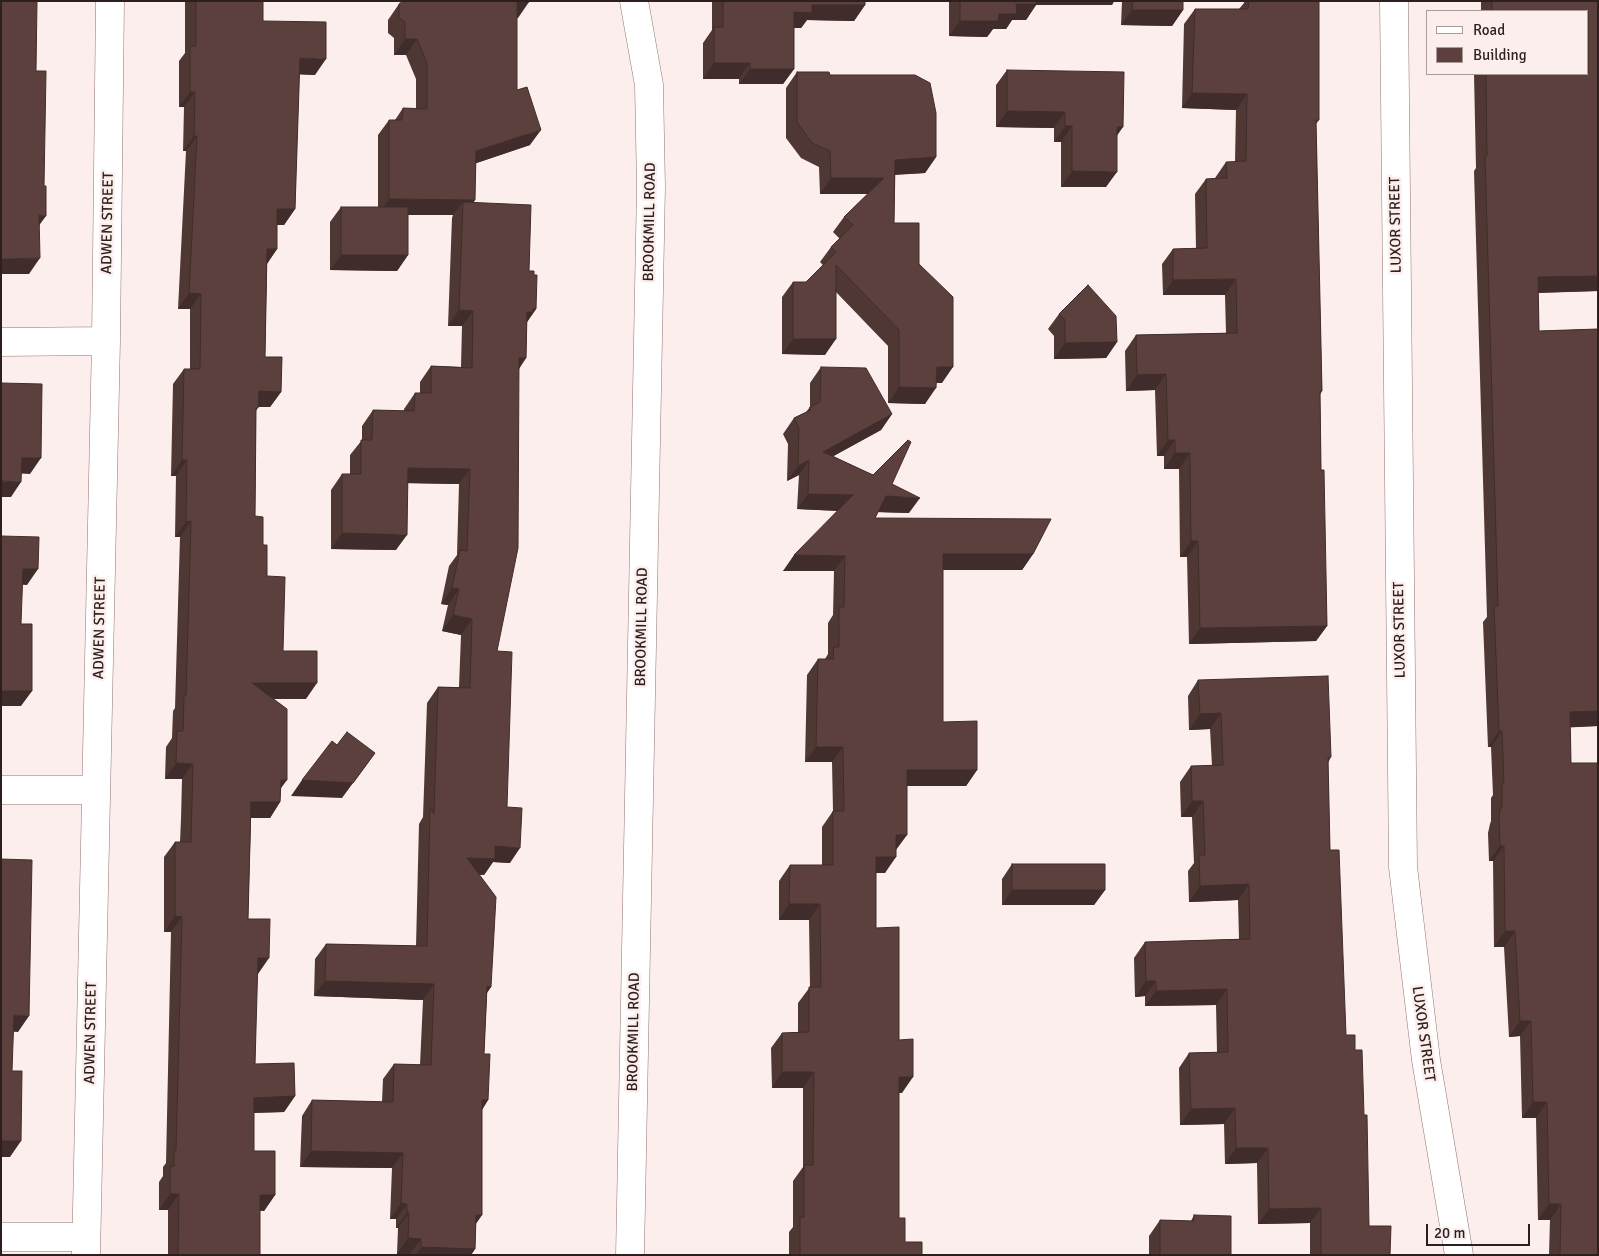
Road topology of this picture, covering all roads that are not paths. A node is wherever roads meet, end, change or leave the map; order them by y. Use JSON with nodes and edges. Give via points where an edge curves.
{"nodes":[{"id":1,"x":110,"y":1,"type":"edge"},
{"id":2,"x":634,"y":1,"type":"edge"},
{"id":3,"x":1394,"y":1,"type":"edge"},
{"id":4,"x":106,"y":341,"type":"junction"},
{"id":5,"x":1,"y":342,"type":"edge"},
{"id":6,"x":1,"y":790,"type":"edge"},
{"id":7,"x":96,"y":790,"type":"junction"},
{"id":8,"x":1,"y":1237,"type":"edge"},
{"id":9,"x":86,"y":1246,"type":"edge"},
{"id":10,"x":630,"y":1255,"type":"edge"},
{"id":11,"x":1458,"y":1255,"type":"edge"}],
"edges":[{"from":1,"to":4,"type":"street","name":"ADWEN STREET"},
{"from":2,"to":10,"type":"street","name":"BROOKMILL ROAD","via":[[649,85],[651,187]]},
{"from":3,"to":11,"type":"street","name":"LUXOR STREET","via":[[1403,867],[1426,1060]]},
{"from":4,"to":5,"type":"street"},
{"from":4,"to":7,"type":"street","name":"ADWEN STREET"},
{"from":6,"to":7,"type":"street"},
{"from":7,"to":9,"type":"street","name":"ADWEN STREET"},
{"from":8,"to":9,"type":"street"}]}
